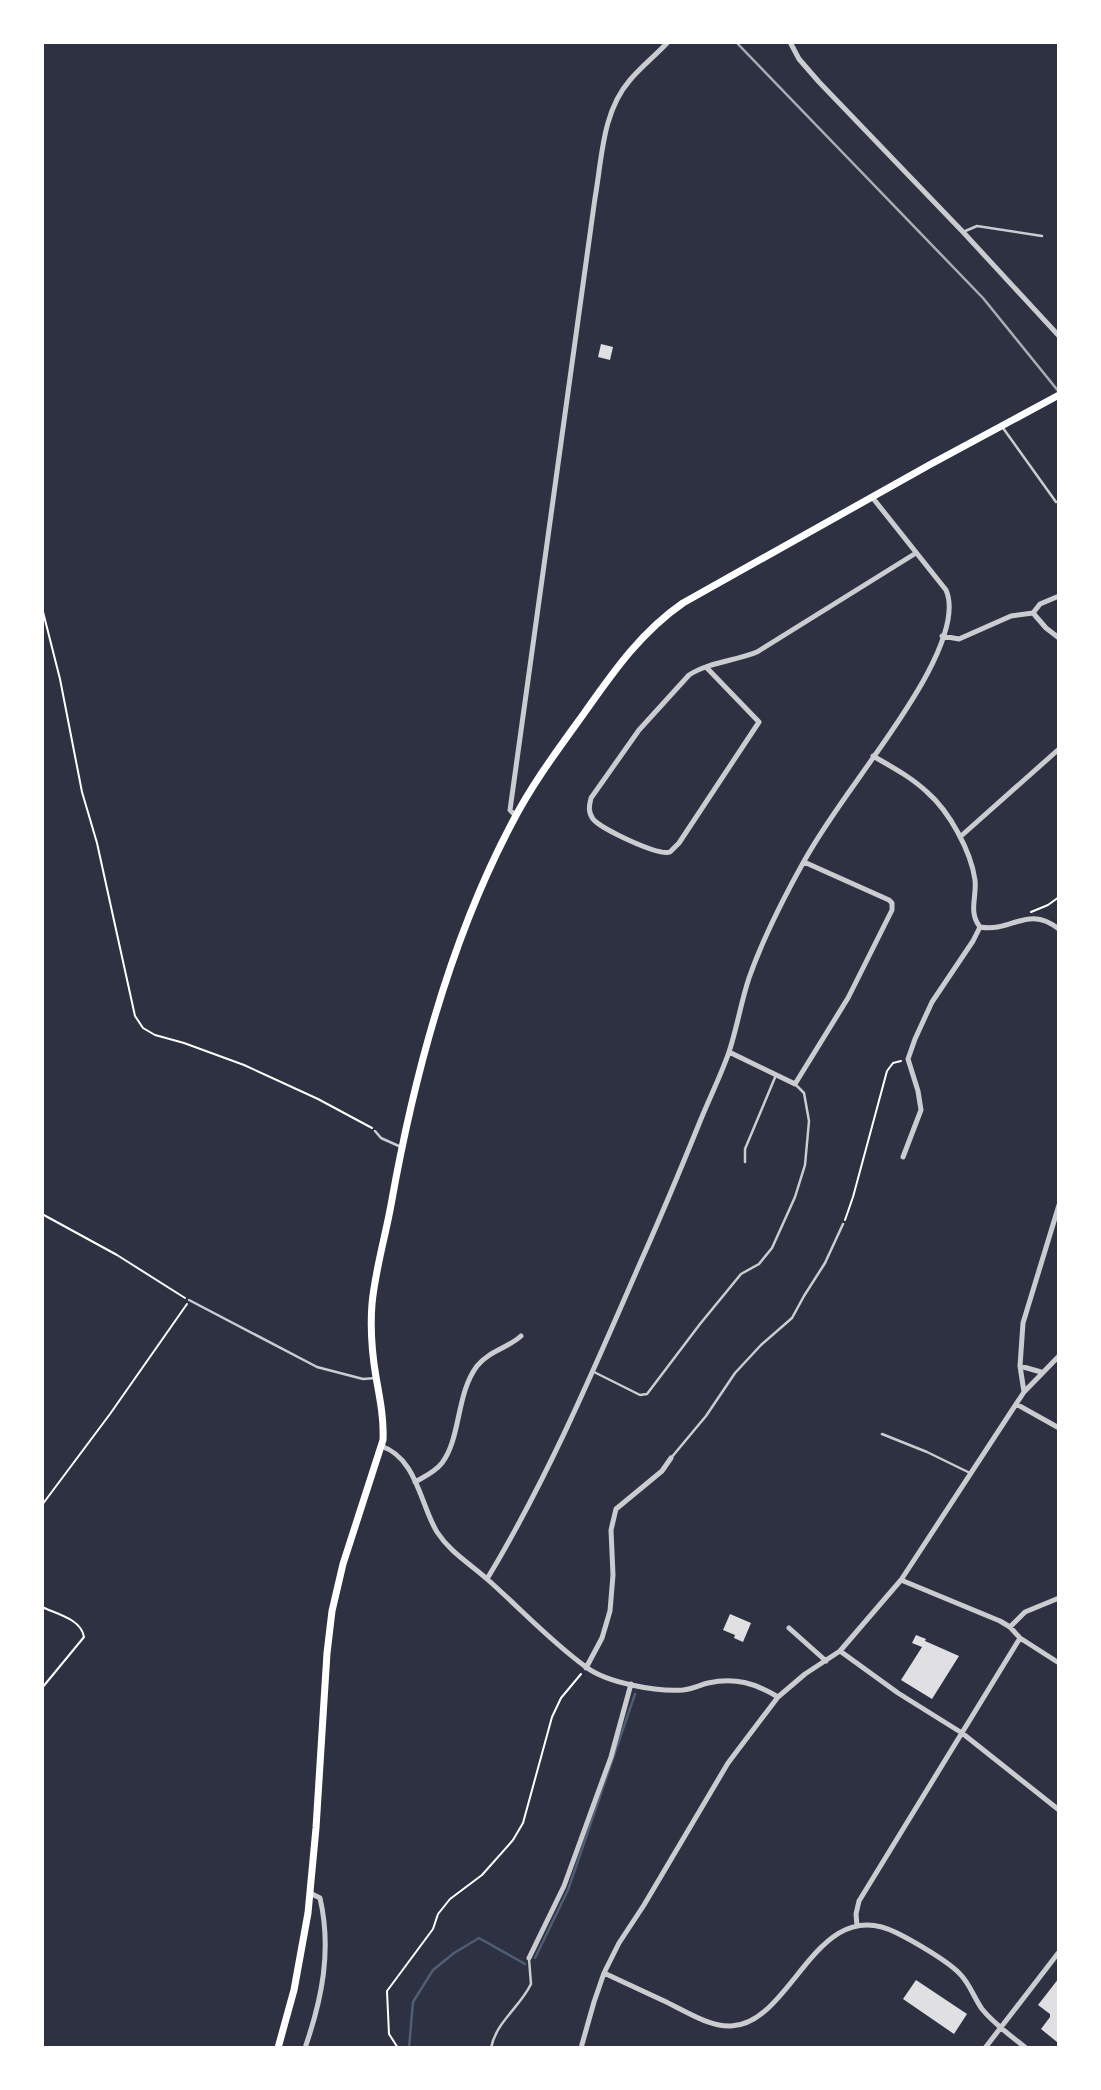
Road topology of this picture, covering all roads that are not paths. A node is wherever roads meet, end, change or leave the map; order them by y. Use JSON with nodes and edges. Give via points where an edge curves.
{"nodes":[{"id":1,"x":668,"y":42,"type":"edge"},
{"id":2,"x":790,"y":42,"type":"edge"},
{"id":3,"x":964,"y":232,"type":"junction"},
{"id":4,"x":1042,"y":236,"type":"dead end"},
{"id":5,"x":1059,"y":336,"type":"edge"},
{"id":6,"x":1059,"y":395,"type":"edge"},
{"id":7,"x":1001,"y":425,"type":"junction"},
{"id":8,"x":872,"y":497,"type":"junction"},
{"id":9,"x":1056,"y":502,"type":"dead end"},
{"id":10,"x":916,"y":553,"type":"junction"},
{"id":11,"x":1059,"y":596,"type":"edge"},
{"id":12,"x":1032,"y":614,"type":"junction"},
{"id":13,"x":942,"y":636,"type":"junction"},
{"id":14,"x":1059,"y":638,"type":"edge"},
{"id":15,"x":706,"y":667,"type":"junction"},
{"id":16,"x":1059,"y":749,"type":"edge"},
{"id":17,"x":873,"y":756,"type":"junction"},
{"id":18,"x":516,"y":816,"type":"junction"},
{"id":19,"x":960,"y":837,"type":"junction"},
{"id":20,"x":804,"y":862,"type":"junction"},
{"id":21,"x":980,"y":927,"type":"junction"},
{"id":22,"x":1059,"y":929,"type":"edge"},
{"id":23,"x":729,"y":1052,"type":"junction"},
{"id":24,"x":776,"y":1075,"type":"junction"},
{"id":25,"x":794,"y":1084,"type":"junction"},
{"id":26,"x":375,"y":1131,"type":"road end"},
{"id":27,"x":402,"y":1147,"type":"junction"},
{"id":28,"x":903,"y":1157,"type":"dead end"},
{"id":29,"x":745,"y":1162,"type":"dead end"},
{"id":30,"x":1059,"y":1205,"type":"edge"},
{"id":31,"x":843,"y":1224,"type":"road end"},
{"id":32,"x":189,"y":1300,"type":"road end"},
{"id":33,"x":521,"y":1336,"type":"dead end"},
{"id":34,"x":1059,"y":1356,"type":"edge"},
{"id":35,"x":1020,"y":1366,"type":"junction"},
{"id":36,"x":593,"y":1372,"type":"junction"},
{"id":37,"x":1041,"y":1372,"type":"junction"},
{"id":38,"x":376,"y":1378,"type":"junction"},
{"id":39,"x":1024,"y":1392,"type":"junction"},
{"id":40,"x":1016,"y":1404,"type":"junction"},
{"id":41,"x":1059,"y":1428,"type":"edge"},
{"id":42,"x":882,"y":1434,"type":"dead end"},
{"id":43,"x":382,"y":1446,"type":"junction"},
{"id":44,"x":671,"y":1458,"type":"joint"},
{"id":45,"x":971,"y":1473,"type":"junction"},
{"id":46,"x":415,"y":1482,"type":"junction"},
{"id":47,"x":487,"y":1579,"type":"junction"},
{"id":48,"x":901,"y":1580,"type":"junction"},
{"id":49,"x":1059,"y":1598,"type":"edge"},
{"id":50,"x":1010,"y":1627,"type":"junction"},
{"id":51,"x":789,"y":1628,"type":"dead end"},
{"id":52,"x":1020,"y":1638,"type":"junction"},
{"id":53,"x":840,"y":1651,"type":"junction"},
{"id":54,"x":826,"y":1661,"type":"junction"},
{"id":55,"x":1059,"y":1663,"type":"edge"},
{"id":56,"x":586,"y":1668,"type":"junction"},
{"id":57,"x":631,"y":1684,"type":"junction"},
{"id":58,"x":778,"y":1697,"type":"junction"},
{"id":59,"x":962,"y":1733,"type":"junction"},
{"id":60,"x":1059,"y":1810,"type":"edge"},
{"id":61,"x":310,"y":1893,"type":"junction"},
{"id":62,"x":857,"y":1926,"type":"junction"},
{"id":63,"x":1059,"y":1952,"type":"edge"},
{"id":64,"x":529,"y":1958,"type":"joint"},
{"id":65,"x":604,"y":1973,"type":"junction"},
{"id":66,"x":1002,"y":2028,"type":"junction"},
{"id":67,"x":278,"y":2048,"type":"edge"},
{"id":68,"x":305,"y":2048,"type":"edge"},
{"id":69,"x":491,"y":2048,"type":"edge"},
{"id":70,"x":581,"y":2048,"type":"edge"},
{"id":71,"x":985,"y":2048,"type":"edge"},
{"id":72,"x":1026,"y":2048,"type":"edge"}],
"edges":[{"from":1,"to":18,"type":"street","via":[[629,81],[606,131],[510,810]]},
{"from":2,"to":3,"type":"street","via":[[819,82]]},
{"from":3,"to":4,"type":"lane","via":[[977,226]]},
{"from":3,"to":5,"type":"street"},
{"from":6,"to":7,"type":"main road"},
{"from":7,"to":8,"type":"main road"},
{"from":7,"to":9,"type":"lane"},
{"from":8,"to":10,"type":"street"},
{"from":8,"to":18,"type":"main road","via":[[683,603],[649,629],[615,669]]},
{"from":10,"to":13,"type":"street","via":[[949,598]]},
{"from":10,"to":15,"type":"street","via":[[757,652]]},
{"from":11,"to":12,"type":"street","via":[[1040,604]]},
{"from":12,"to":13,"type":"street","via":[[1011,616],[959,639]]},
{"from":12,"to":14,"type":"street"},
{"from":13,"to":17,"type":"street","via":[[913,700]]},
{"from":15,"to":15,"type":"street","via":[[689,675],[639,730],[589,807],[596,823],[665,854],[679,843],[759,722]]},
{"from":16,"to":19,"type":"street"},
{"from":17,"to":19,"type":"street","via":[[926,791]]},
{"from":17,"to":20,"type":"street"},
{"from":18,"to":27,"type":"main road","via":[[470,917],[442,998]]},
{"from":19,"to":21,"type":"street","via":[[974,872],[973,913]]},
{"from":20,"to":23,"type":"street","via":[[750,976]]},
{"from":20,"to":25,"type":"street","via":[[889,900],[892,910],[848,998]]},
{"from":21,"to":22,"type":"street","via":[[1037,917]]},
{"from":21,"to":28,"type":"street","via":[[932,1002],[908,1059],[920,1110]]},
{"from":23,"to":24,"type":"street"},
{"from":23,"to":36,"type":"street"},
{"from":24,"to":25,"type":"street"},
{"from":24,"to":29,"type":"lane","via":[[745,1149]]},
{"from":25,"to":36,"type":"lane","via":[[804,1093],[808,1121],[805,1164],[772,1248],[759,1264],[741,1274],[647,1395]]},
{"from":26,"to":27,"type":"lane"},
{"from":27,"to":38,"type":"main road","via":[[372,1300]]},
{"from":30,"to":35,"type":"street","via":[[1023,1323]]},
{"from":31,"to":44,"type":"lane","via":[[792,1318],[736,1373]]},
{"from":32,"to":38,"type":"lane","via":[[317,1367],[363,1380]]},
{"from":33,"to":46,"type":"street","via":[[478,1365],[468,1383],[448,1452],[441,1465]]},
{"from":34,"to":37,"type":"street"},
{"from":35,"to":37,"type":"street"},
{"from":35,"to":39,"type":"street"},
{"from":36,"to":47,"type":"street","via":[[531,1503]]},
{"from":37,"to":39,"type":"street"},
{"from":38,"to":43,"type":"main road"},
{"from":39,"to":40,"type":"street"},
{"from":40,"to":41,"type":"street"},
{"from":40,"to":45,"type":"street"},
{"from":42,"to":45,"type":"lane"},
{"from":43,"to":46,"type":"street","via":[[400,1456]]},
{"from":43,"to":61,"type":"main road","via":[[336,1589],[329,1629]]},
{"from":44,"to":56,"type":"street","via":[[662,1471],[616,1508],[611,1530],[610,1611]]},
{"from":45,"to":48,"type":"street"},
{"from":46,"to":47,"type":"street","via":[[427,1514],[448,1547]]},
{"from":47,"to":56,"type":"street"},
{"from":48,"to":50,"type":"street"},
{"from":48,"to":53,"type":"street"},
{"from":49,"to":50,"type":"street","via":[[1025,1612]]},
{"from":50,"to":52,"type":"street"},
{"from":51,"to":54,"type":"street"},
{"from":52,"to":55,"type":"street"},
{"from":52,"to":59,"type":"street"},
{"from":53,"to":54,"type":"street"},
{"from":53,"to":59,"type":"street"},
{"from":54,"to":58,"type":"street"},
{"from":56,"to":57,"type":"street"},
{"from":57,"to":58,"type":"street","via":[[681,1690],[738,1680]]},
{"from":57,"to":64,"type":"street","via":[[611,1757],[564,1886]]},
{"from":58,"to":65,"type":"street","via":[[728,1763]]},
{"from":59,"to":60,"type":"street"},
{"from":59,"to":62,"type":"street","via":[[859,1901]]},
{"from":61,"to":67,"type":"main road","via":[[298,1970]]},
{"from":61,"to":68,"type":"street","via":[[320,1898],[325,1954],[322,1994]]},
{"from":62,"to":65,"type":"street","via":[[817,1951],[763,2015],[748,2023],[731,2026],[705,2020]]},
{"from":62,"to":66,"type":"street","via":[[882,1926],[898,1933],[958,1971],[981,2008]]},
{"from":63,"to":66,"type":"street"},
{"from":64,"to":69,"type":"lane","via":[[531,1984],[493,2038]]},
{"from":65,"to":70,"type":"street"},
{"from":66,"to":71,"type":"street"},
{"from":66,"to":72,"type":"street"}]}
